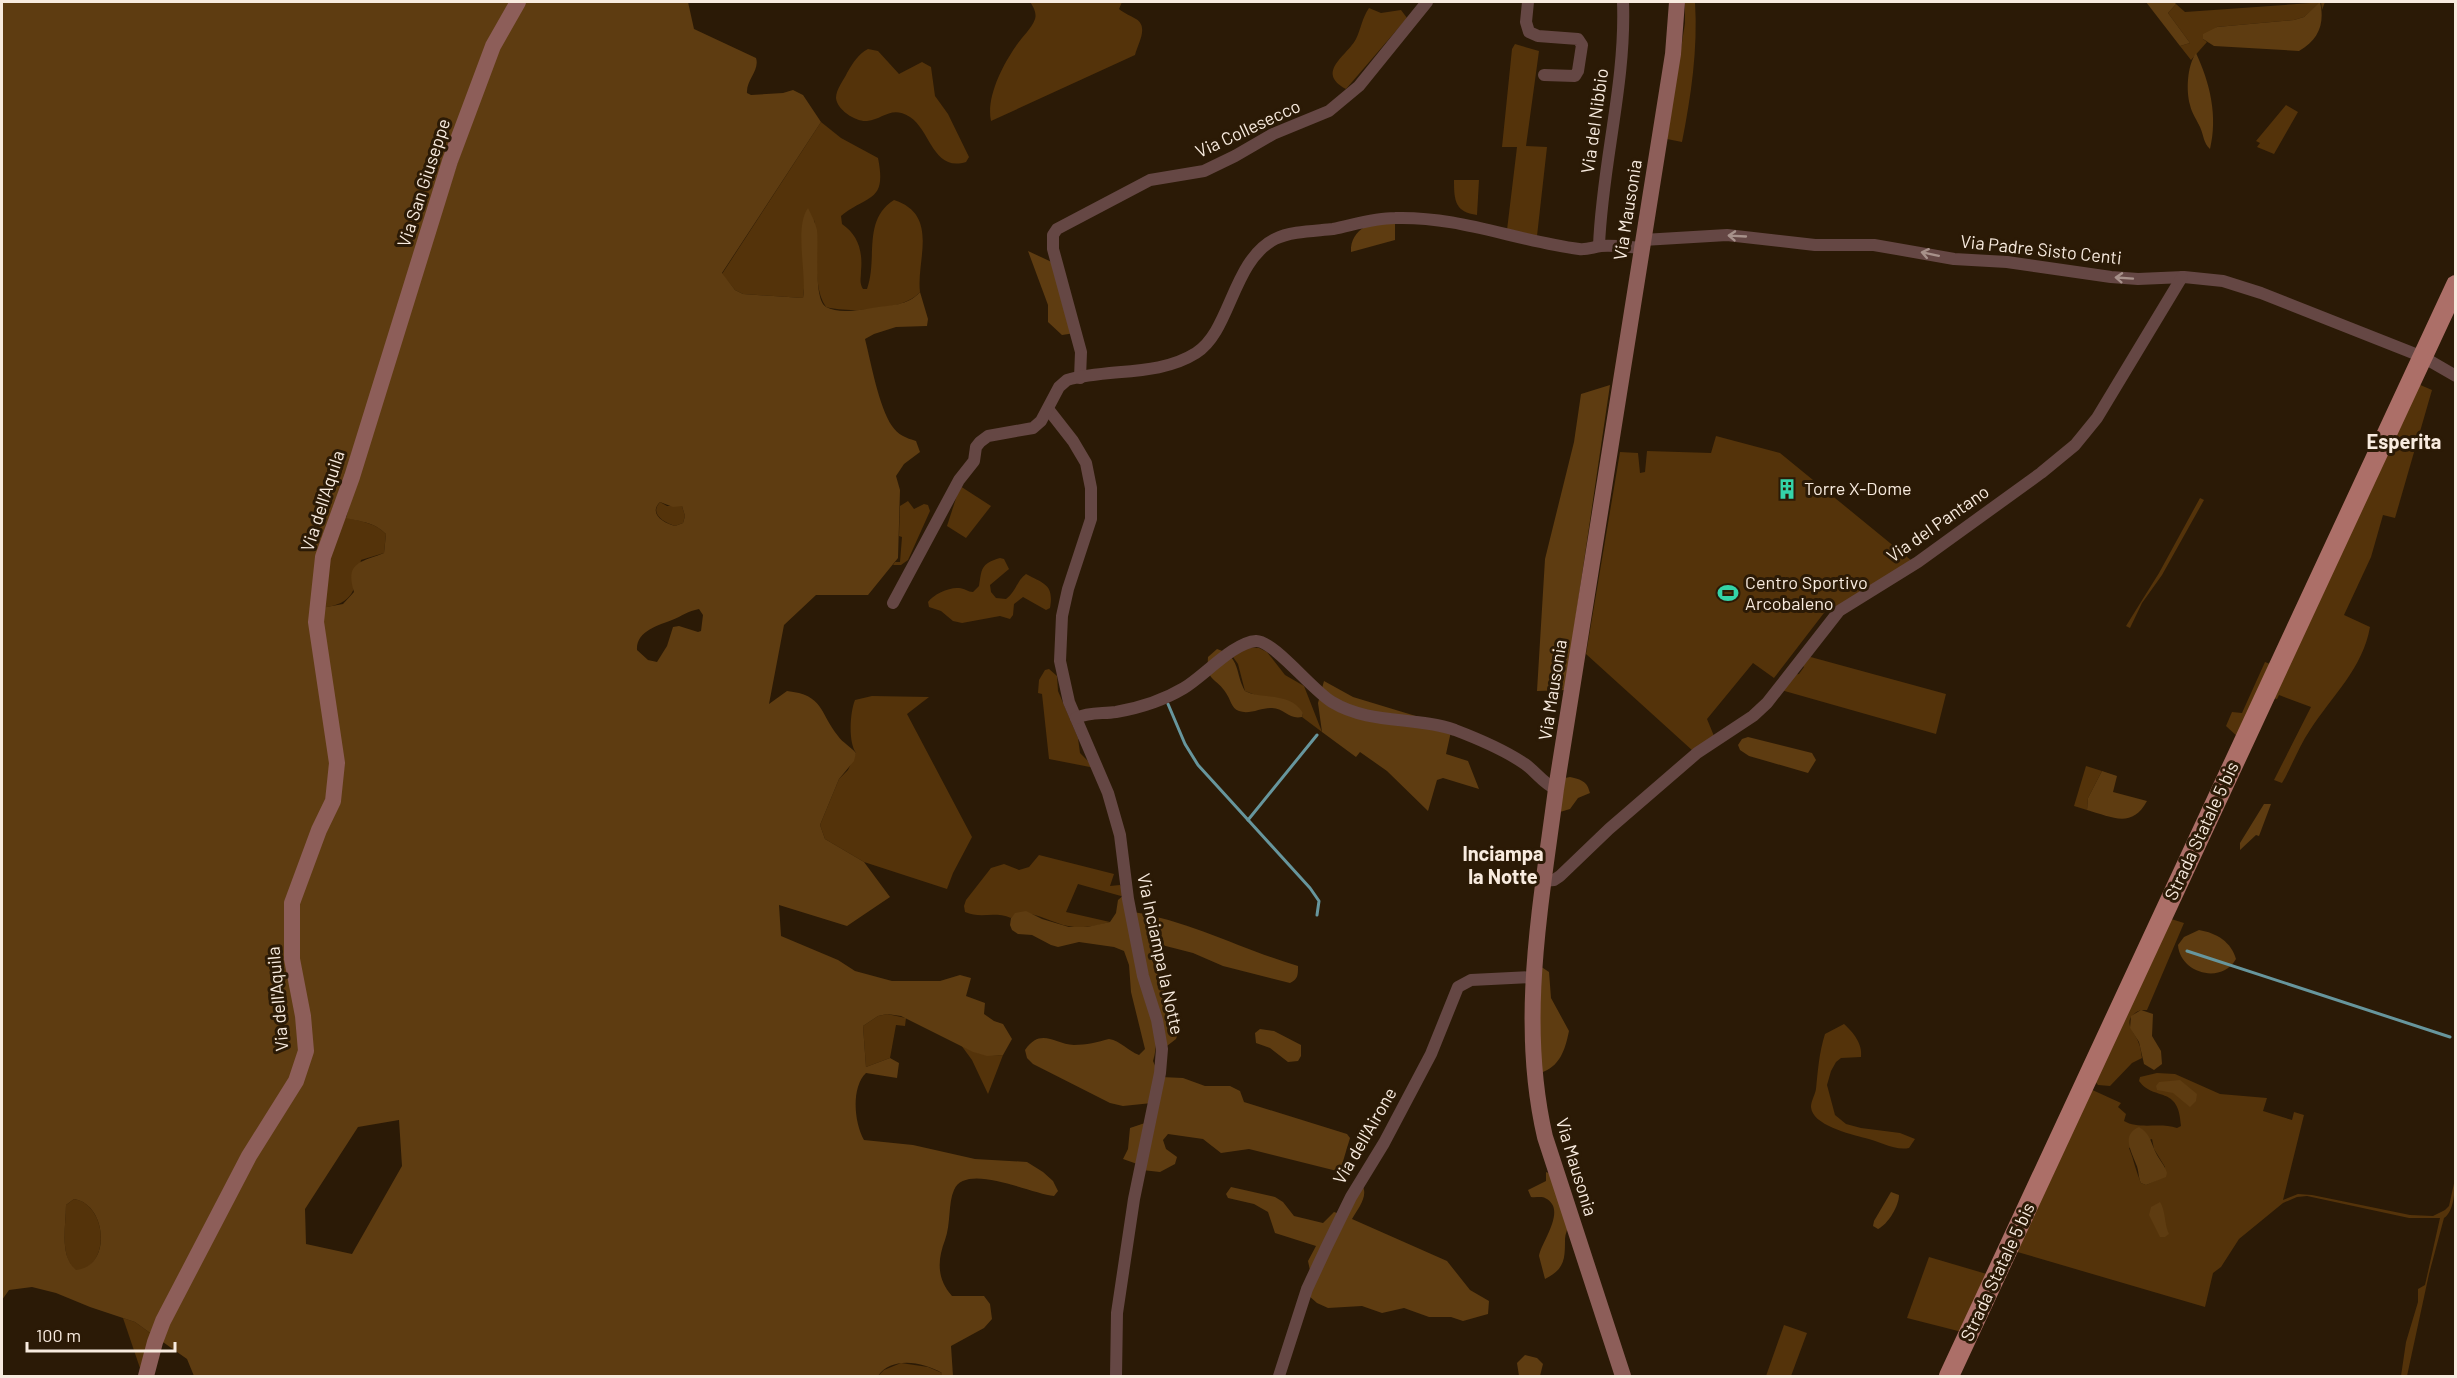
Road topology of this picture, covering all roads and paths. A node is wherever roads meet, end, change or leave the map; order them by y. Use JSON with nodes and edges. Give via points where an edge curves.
{"nodes":[{"id":1,"x":518,"y":2,"type":"edge"},
{"id":2,"x":1427,"y":2,"type":"edge"},
{"id":3,"x":1527,"y":2,"type":"edge"},
{"id":4,"x":1623,"y":2,"type":"edge"},
{"id":5,"x":1677,"y":2,"type":"edge"},
{"id":6,"x":1544,"y":75,"type":"dead end"},
{"id":7,"x":1643,"y":244,"type":"junction"},
{"id":8,"x":1599,"y":246,"type":"junction"},
{"id":9,"x":2182,"y":277,"type":"junction"},
{"id":10,"x":2456,"y":285,"type":"edge"},
{"id":11,"x":2423,"y":357,"type":"junction"},
{"id":12,"x":2456,"y":376,"type":"edge"},
{"id":13,"x":1080,"y":378,"type":"junction"},
{"id":14,"x":381,"y":383,"type":"joint"},
{"id":15,"x":1048,"y":409,"type":"junction"},
{"id":16,"x":893,"y":603,"type":"dead end"},
{"id":17,"x":1076,"y":718,"type":"junction"},
{"id":18,"x":1557,"y":789,"type":"junction"},
{"id":19,"x":1543,"y":881,"type":"junction"},
{"id":20,"x":1533,"y":977,"type":"junction"},
{"id":21,"x":146,"y":1377,"type":"edge"},
{"id":22,"x":1116,"y":1377,"type":"edge"},
{"id":23,"x":1279,"y":1377,"type":"edge"},
{"id":24,"x":1623,"y":1377,"type":"edge"},
{"id":25,"x":1949,"y":1377,"type":"edge"}],
"edges":[{"from":1,"to":14,"type":"main road","name":"Via San Giuseppe","via":[[493,46],[450,161]]},
{"from":2,"to":13,"type":"street","name":"Via Collesecco","via":[[1359,86],[1329,111],[1273,134],[1204,171],[1140,184],[1057,229],[1053,249],[1081,352]]},
{"from":3,"to":6,"type":"street","via":[[1529,32],[1575,38],[1582,45],[1575,76]]},
{"from":4,"to":8,"type":"street","name":"Via del Nibbio","via":[[1624,38]]},
{"from":5,"to":7,"type":"main road","name":"Via Mausonia"},
{"from":7,"to":8,"type":"street","name":"Via Padre Sisto Centi"},
{"from":9,"to":7,"type":"street","name":"Via Padre Sisto Centi","one_way":true,"via":[[2111,277],[2000,261],[1954,259],[1886,246],[1815,245],[1742,236]]},
{"from":7,"to":18,"type":"main road","name":"Via Mausonia"},
{"from":8,"to":13,"type":"street","name":"Via Padre Sisto Centi","via":[[1580,249],[1470,224],[1404,218],[1281,236],[1272,240],[1243,274],[1212,337],[1196,353],[1137,372]]},
{"from":9,"to":11,"type":"street","name":"Via Padre Sisto Centi","via":[[2237,284]]},
{"from":9,"to":19,"type":"street","name":"Via del Pantano","via":[[2097,418],[2075,445],[1918,562],[1839,611],[1767,704],[1696,753],[1560,876]]},
{"from":10,"to":11,"type":"main road","name":"Strada Statale 5 bis"},
{"from":11,"to":12,"type":"street","name":"Via Padre Sisto Centi"},
{"from":11,"to":25,"type":"main road","name":"Strada Statale 5 bis"},
{"from":13,"to":15,"type":"street","via":[[1061,385]]},
{"from":14,"to":21,"type":"main road","name":"Via dell'Aquila","via":[[323,557],[316,622],[337,763],[333,801],[292,903],[292,959],[306,1051],[296,1081],[249,1156],[163,1321]]},
{"from":15,"to":16,"type":"street","via":[[1033,428],[988,436],[976,447],[974,461],[959,480]]},
{"from":15,"to":17,"type":"street","name":"Via Inciampa la Notte","via":[[1086,463],[1091,488],[1091,519],[1062,616],[1060,661]]},
{"from":17,"to":18,"type":"street","via":[[1134,708],[1165,697],[1241,646],[1262,641],[1340,706],[1373,717],[1456,730],[1514,758]]},
{"from":17,"to":22,"type":"street","name":"Via Inciampa la Notte","via":[[1108,793],[1120,835],[1143,976],[1162,1049],[1122,1274]]},
{"from":18,"to":19,"type":"main road","name":"Via Mausonia"},
{"from":19,"to":20,"type":"main road","name":"Via Mausonia"},
{"from":20,"to":23,"type":"street","name":"Via dell'Airone","via":[[1471,980],[1458,987],[1431,1054],[1351,1197],[1307,1289]]},
{"from":20,"to":24,"type":"main road","name":"Via Mausonia","via":[[1531,1029],[1538,1108]]}]}
